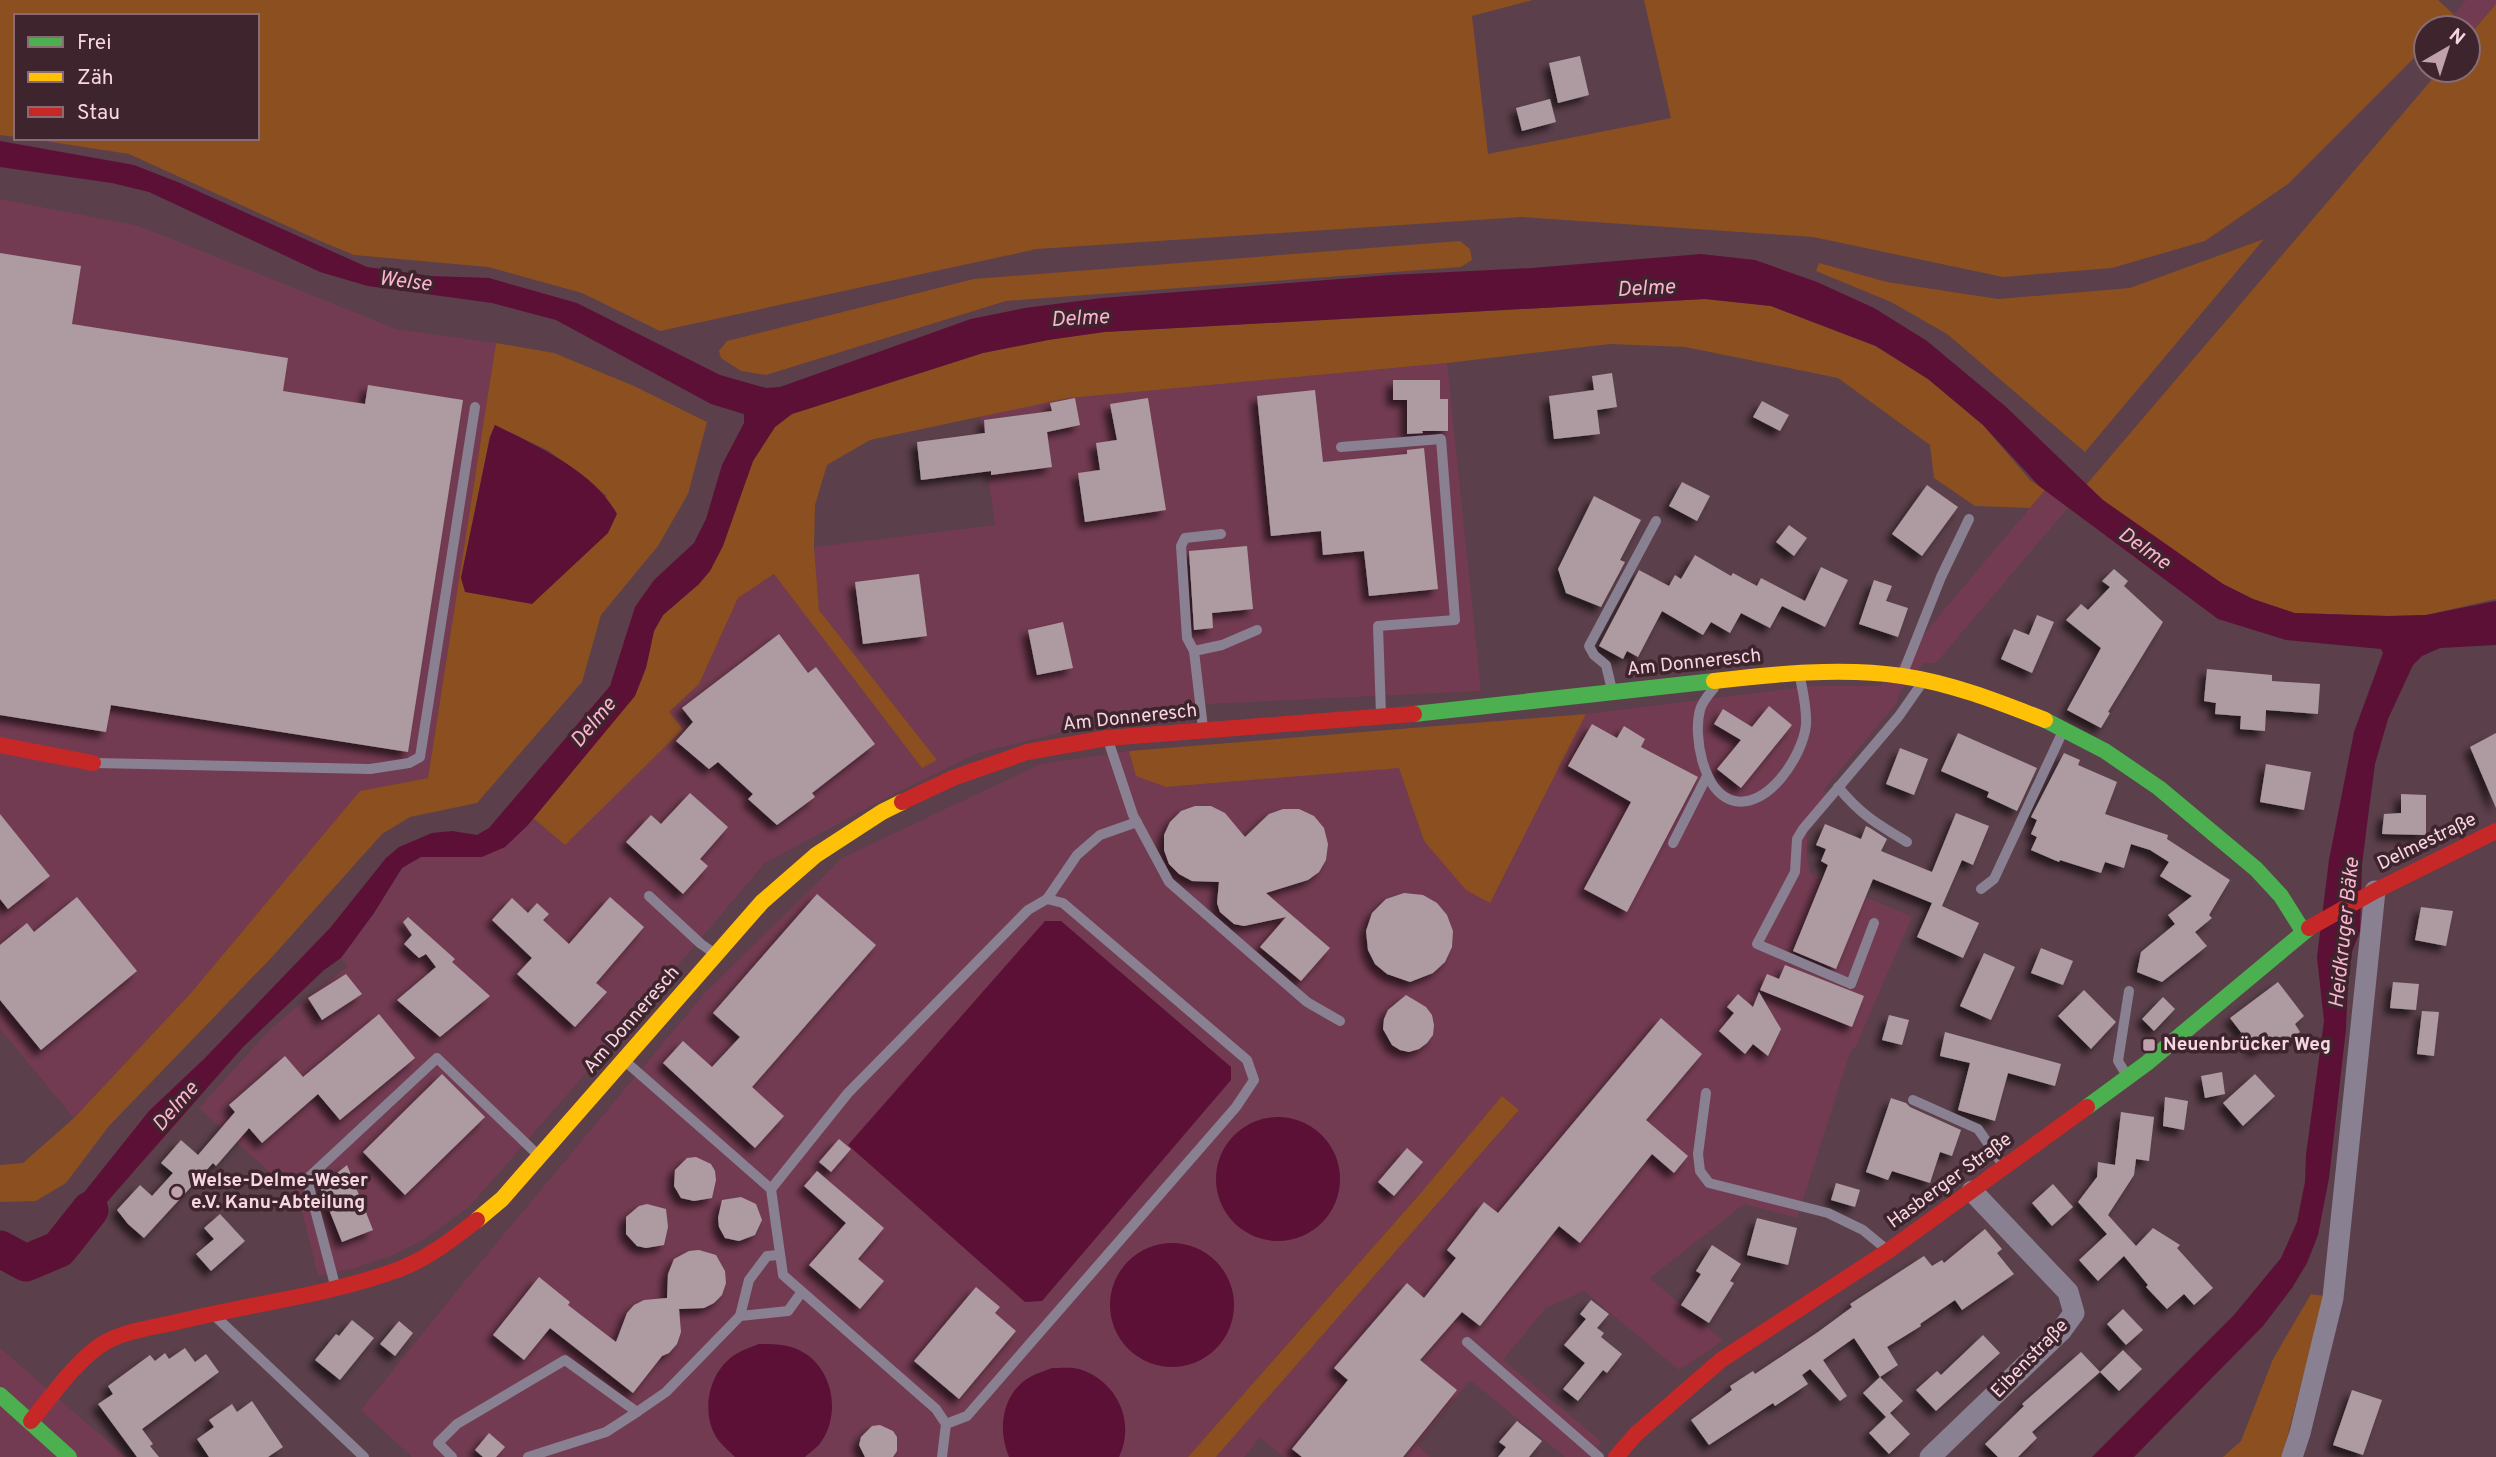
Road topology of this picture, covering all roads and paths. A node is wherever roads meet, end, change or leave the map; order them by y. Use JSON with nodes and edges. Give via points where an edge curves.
{"nodes":[{"id":1,"x":475,"y":407,"type":"dead end"},
{"id":2,"x":1341,"y":447,"type":"dead end"},
{"id":3,"x":1969,"y":519,"type":"dead end"},
{"id":4,"x":1656,"y":520,"type":"dead end"},
{"id":5,"x":1221,"y":534,"type":"dead end"},
{"id":6,"x":1257,"y":630,"type":"dead end"},
{"id":7,"x":1194,"y":652,"type":"junction"},
{"id":8,"x":1800,"y":674,"type":"junction"},
{"id":9,"x":1902,"y":676,"type":"junction"},
{"id":10,"x":1720,"y":680,"type":"junction"},
{"id":11,"x":1923,"y":681,"type":"junction"},
{"id":12,"x":1612,"y":693,"type":"junction"},
{"id":13,"x":1381,"y":718,"type":"junction"},
{"id":14,"x":2064,"y":729,"type":"junction"},
{"id":15,"x":1203,"y":731,"type":"junction"},
{"id":16,"x":1107,"y":738,"type":"junction"},
{"id":17,"x":0,"y":745,"type":"edge"},
{"id":18,"x":93,"y":763,"type":"joint"},
{"id":19,"x":1707,"y":776,"type":"junction"},
{"id":20,"x":1838,"y":787,"type":"junction"},
{"id":21,"x":1137,"y":822,"type":"junction"},
{"id":22,"x":2496,"y":831,"type":"edge"},
{"id":23,"x":1907,"y":842,"type":"dead end"},
{"id":24,"x":1673,"y":843,"type":"dead end"},
{"id":25,"x":1982,"y":889,"type":"dead end"},
{"id":26,"x":2375,"y":891,"type":"junction"},
{"id":27,"x":649,"y":896,"type":"dead end"},
{"id":28,"x":1048,"y":899,"type":"junction"},
{"id":29,"x":1874,"y":923,"type":"dead end"},
{"id":30,"x":2303,"y":931,"type":"junction"},
{"id":31,"x":717,"y":954,"type":"junction"},
{"id":32,"x":2129,"y":991,"type":"dead end"},
{"id":33,"x":1340,"y":1021,"type":"dead end"},
{"id":34,"x":624,"y":1061,"type":"junction"},
{"id":35,"x":2128,"y":1077,"type":"junction"},
{"id":36,"x":1706,"y":1093,"type":"dead end"},
{"id":37,"x":1913,"y":1100,"type":"dead end"},
{"id":38,"x":541,"y":1157,"type":"junction"},
{"id":39,"x":2005,"y":1167,"type":"junction"},
{"id":40,"x":771,"y":1189,"type":"junction"},
{"id":41,"x":1972,"y":1191,"type":"junction"},
{"id":42,"x":1888,"y":1251,"type":"junction"},
{"id":43,"x":780,"y":1255,"type":"junction"},
{"id":44,"x":336,"y":1288,"type":"junction"},
{"id":45,"x":801,"y":1293,"type":"junction"},
{"id":46,"x":212,"y":1313,"type":"junction"},
{"id":47,"x":740,"y":1316,"type":"junction"},
{"id":48,"x":1467,"y":1342,"type":"dead end"},
{"id":49,"x":0,"y":1395,"type":"edge"},
{"id":50,"x":637,"y":1412,"type":"junction"},
{"id":51,"x":31,"y":1421,"type":"junction"},
{"id":52,"x":946,"y":1423,"type":"junction"},
{"id":53,"x":69,"y":1457,"type":"edge"},
{"id":54,"x":365,"y":1457,"type":"edge"},
{"id":55,"x":452,"y":1457,"type":"edge"},
{"id":56,"x":527,"y":1457,"type":"edge"},
{"id":57,"x":942,"y":1457,"type":"edge"},
{"id":58,"x":1599,"y":1457,"type":"edge"},
{"id":59,"x":1616,"y":1457,"type":"edge"},
{"id":60,"x":1930,"y":1457,"type":"edge"},
{"id":61,"x":2292,"y":1457,"type":"edge"}],
"edges":[{"from":1,"to":18,"type":"lane","via":[[419,757],[370,769]]},
{"from":2,"to":13,"type":"lane","via":[[1441,439],[1455,620],[1378,626]]},
{"from":3,"to":9,"type":"lane"},
{"from":4,"to":12,"type":"lane","via":[[1589,646],[1606,665]]},
{"from":5,"to":7,"type":"lane","via":[[1185,538],[1181,546],[1187,638]]},
{"from":6,"to":7,"type":"lane"},
{"from":7,"to":15,"type":"lane"},
{"from":8,"to":9,"type":"street","name":"Am Donneresch"},
{"from":8,"to":10,"type":"street","name":"Am Donneresch"},
{"from":8,"to":19,"type":"lane","via":[[1806,725],[1799,750],[1775,785],[1747,803],[1729,800]]},
{"from":9,"to":11,"type":"street","name":"Am Donneresch"},
{"from":10,"to":12,"type":"street","name":"Am Donneresch"},
{"from":10,"to":19,"type":"lane","via":[[1700,709],[1697,731]]},
{"from":11,"to":14,"type":"street","name":"Am Donneresch","via":[[2002,703]]},
{"from":11,"to":20,"type":"lane"},
{"from":12,"to":13,"type":"street","name":"Am Donneresch"},
{"from":13,"to":15,"type":"street","name":"Am Donneresch"},
{"from":14,"to":25,"type":"lane","via":[[1994,879]]},
{"from":14,"to":30,"type":"street","name":"Am Donneresch","via":[[2159,788],[2256,869],[2281,896]]},
{"from":15,"to":16,"type":"street","name":"Am Donneresch"},
{"from":16,"to":21,"type":"lane"},
{"from":16,"to":31,"type":"street","name":"Am Donneresch","via":[[1027,752],[953,778],[882,812],[816,855],[762,902]]},
{"from":17,"to":18,"type":"street"},
{"from":19,"to":24,"type":"lane"},
{"from":20,"to":23,"type":"lane","via":[[1868,819]]},
{"from":20,"to":29,"type":"lane","via":[[1797,839],[1795,872],[1758,944],[1852,984]]},
{"from":21,"to":28,"type":"lane","via":[[1100,835],[1077,855]]},
{"from":21,"to":33,"type":"lane","via":[[1169,883],[1307,1002]]},
{"from":22,"to":26,"type":"street","name":"Delmestraße"},
{"from":26,"to":30,"type":"street","name":"Delmestraße"},
{"from":26,"to":61,"type":"street","via":[[2333,1298]]},
{"from":27,"to":31,"type":"lane"},
{"from":28,"to":40,"type":"lane","via":[[1028,910],[848,1093]]},
{"from":28,"to":52,"type":"lane","via":[[1063,903],[1247,1060],[1254,1080],[1236,1107],[967,1416]]},
{"from":30,"to":35,"type":"street","name":"Hasberger Straße"},
{"from":31,"to":34,"type":"street","name":"Am Donneresch"},
{"from":32,"to":35,"type":"lane","via":[[2118,1061]]},
{"from":34,"to":38,"type":"street","name":"Am Donneresch"},
{"from":34,"to":40,"type":"lane"},
{"from":35,"to":39,"type":"street","name":"Hasberger Straße"},
{"from":36,"to":42,"type":"lane","via":[[1698,1154],[1700,1171],[1709,1183],[1828,1213],[1863,1230]]},
{"from":37,"to":39,"type":"lane","via":[[1979,1129]]},
{"from":38,"to":44,"type":"street","name":"Am Donneresch","via":[[502,1199],[449,1243],[401,1268]]},
{"from":38,"to":44,"type":"lane","via":[[437,1058],[307,1179]]},
{"from":39,"to":41,"type":"street","name":"Hasberger Straße"},
{"from":40,"to":43,"type":"lane"},
{"from":41,"to":42,"type":"street","name":"Hasberger Straße"},
{"from":41,"to":60,"type":"street","name":"Eibenstraße","via":[[2068,1292],[2074,1312],[2061,1331]]},
{"from":42,"to":59,"type":"street","name":"Hasberger Straße","via":[[1721,1360]]},
{"from":43,"to":45,"type":"lane","via":[[783,1275]]},
{"from":43,"to":47,"type":"lane","via":[[767,1256],[749,1280]]},
{"from":44,"to":46,"type":"street","name":"Am Donneresch"},
{"from":45,"to":47,"type":"lane","via":[[788,1311]]},
{"from":45,"to":52,"type":"lane","via":[[936,1409]]},
{"from":46,"to":51,"type":"street","name":"Am Donneresch","via":[[104,1343],[81,1362]]},
{"from":46,"to":54,"type":"lane"},
{"from":47,"to":50,"type":"lane","via":[[666,1392]]},
{"from":48,"to":58,"type":"lane"},
{"from":49,"to":51,"type":"street"},
{"from":50,"to":55,"type":"lane","via":[[565,1360],[457,1424],[438,1443]]},
{"from":50,"to":56,"type":"lane","via":[[606,1432]]},
{"from":51,"to":53,"type":"street"},
{"from":52,"to":57,"type":"lane"}]}
